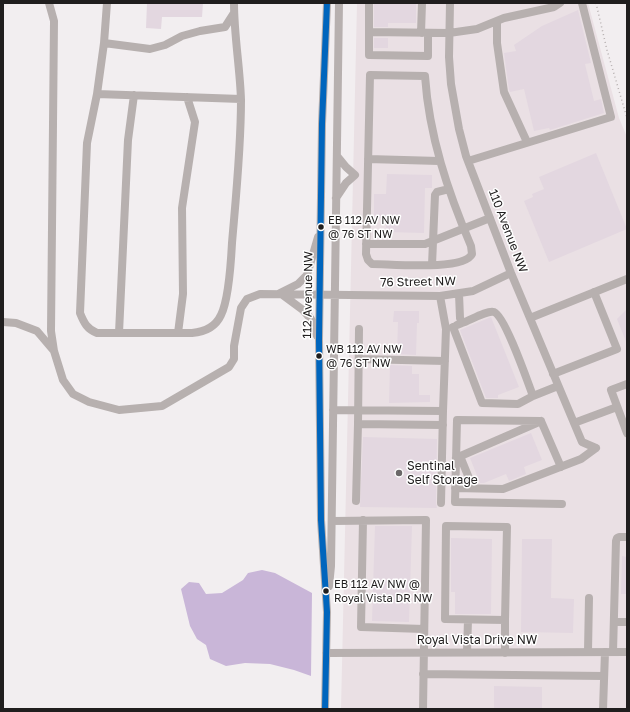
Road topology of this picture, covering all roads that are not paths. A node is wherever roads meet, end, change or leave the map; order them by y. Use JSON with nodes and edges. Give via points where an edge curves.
{"nodes":[{"id":1,"x":49,"y":3,"type":"edge"},
{"id":2,"x":107,"y":3,"type":"edge"},
{"id":3,"x":234,"y":3,"type":"edge"},
{"id":4,"x":327,"y":3,"type":"edge"},
{"id":5,"x":339,"y":3,"type":"edge"},
{"id":6,"x":369,"y":3,"type":"edge"},
{"id":7,"x":422,"y":3,"type":"edge"},
{"id":8,"x":450,"y":3,"type":"edge"},
{"id":9,"x":560,"y":3,"type":"edge"},
{"id":10,"x":582,"y":3,"type":"edge"},
{"id":11,"x":234,"y":13,"type":"junction"},
{"id":12,"x":497,"y":21,"type":"junction"},
{"id":13,"x":369,"y":32,"type":"junction"},
{"id":14,"x":425,"y":33,"type":"junction"},
{"id":15,"x":450,"y":33,"type":"junction"},
{"id":16,"x":104,"y":43,"type":"junction"},
{"id":17,"x":97,"y":94,"type":"junction"},
{"id":18,"x":134,"y":95,"type":"junction"},
{"id":19,"x":187,"y":97,"type":"junction"},
{"id":20,"x":241,"y":99,"type":"junction"},
{"id":21,"x":528,"y":142,"type":"junction"},
{"id":22,"x":337,"y":156,"type":"junction"},
{"id":23,"x":368,"y":159,"type":"junction"},
{"id":24,"x":439,"y":161,"type":"junction"},
{"id":25,"x":468,"y":161,"type":"junction"},
{"id":26,"x":355,"y":175,"type":"junction"},
{"id":27,"x":367,"y":176,"type":"junction"},
{"id":28,"x":449,"y":189,"type":"junction"},
{"id":29,"x":336,"y":199,"type":"junction"},
{"id":30,"x":490,"y":218,"type":"junction"},
{"id":31,"x":321,"y":223,"type":"junction"},
{"id":32,"x":464,"y":228,"type":"junction"},
{"id":33,"x":433,"y":241,"type":"junction"},
{"id":34,"x":366,"y":244,"type":"junction"},
{"id":35,"x":432,"y":265,"type":"junction"},
{"id":36,"x":511,"y":273,"type":"junction"},
{"id":37,"x":627,"y":279,"type":"edge"},
{"id":38,"x":594,"y":292,"type":"junction"},
{"id":39,"x":280,"y":293,"type":"junction"},
{"id":40,"x":320,"y":294,"type":"junction"},
{"id":41,"x":335,"y":294,"type":"junction"},
{"id":42,"x":459,"y":294,"type":"junction"},
{"id":43,"x":440,"y":296,"type":"junction"},
{"id":44,"x":530,"y":318,"type":"junction"},
{"id":45,"x":3,"y":322,"type":"edge"},
{"id":46,"x":462,"y":324,"type":"junction"},
{"id":47,"x":449,"y":328,"type":"junction"},
{"id":48,"x":359,"y":329,"type":"dead end"},
{"id":49,"x":119,"y":333,"type":"junction"},
{"id":50,"x":178,"y":333,"type":"junction"},
{"id":51,"x":319,"y":340,"type":"junction"},
{"id":52,"x":54,"y":351,"type":"junction"},
{"id":53,"x":359,"y":359,"type":"junction"},
{"id":54,"x":444,"y":361,"type":"junction"},
{"id":55,"x":553,"y":374,"type":"junction"},
{"id":56,"x":627,"y":384,"type":"edge"},
{"id":57,"x":558,"y":386,"type":"junction"},
{"id":58,"x":533,"y":396,"type":"junction"},
{"id":59,"x":617,"y":407,"type":"junction"},
{"id":60,"x":333,"y":410,"type":"junction"},
{"id":61,"x":358,"y":410,"type":"junction"},
{"id":62,"x":398,"y":410,"type":"junction"},
{"id":63,"x":443,"y":411,"type":"junction"},
{"id":64,"x":541,"y":421,"type":"junction"},
{"id":65,"x":358,"y":424,"type":"junction"},
{"id":66,"x":397,"y":424,"type":"junction"},
{"id":67,"x":574,"y":424,"type":"junction"},
{"id":68,"x":443,"y":425,"type":"junction"},
{"id":69,"x":627,"y":434,"type":"edge"},
{"id":70,"x":458,"y":457,"type":"junction"},
{"id":71,"x":561,"y":467,"type":"junction"},
{"id":72,"x":456,"y":488,"type":"junction"},
{"id":73,"x":474,"y":488,"type":"junction"},
{"id":74,"x":356,"y":501,"type":"dead end"},
{"id":75,"x":441,"y":503,"type":"dead end"},
{"id":76,"x":562,"y":504,"type":"dead end"},
{"id":77,"x":363,"y":520,"type":"junction"},
{"id":78,"x":332,"y":521,"type":"junction"},
{"id":79,"x":627,"y":537,"type":"edge"},
{"id":80,"x":589,"y":598,"type":"dead end"},
{"id":81,"x":327,"y":612,"type":"junction"},
{"id":82,"x":468,"y":620,"type":"junction"},
{"id":83,"x":505,"y":620,"type":"junction"},
{"id":84,"x":614,"y":622,"type":"junction"},
{"id":85,"x":627,"y":622,"type":"edge"},
{"id":86,"x":424,"y":628,"type":"junction"},
{"id":87,"x":588,"y":651,"type":"junction"},
{"id":88,"x":424,"y":652,"type":"junction"},
{"id":89,"x":467,"y":652,"type":"junction"},
{"id":90,"x":609,"y":652,"type":"junction"},
{"id":91,"x":627,"y":652,"type":"edge"},
{"id":92,"x":326,"y":653,"type":"junction"},
{"id":93,"x":505,"y":653,"type":"junction"},
{"id":94,"x":423,"y":674,"type":"junction"},
{"id":95,"x":604,"y":676,"type":"junction"},
{"id":96,"x":325,"y":709,"type":"edge"},
{"id":97,"x":423,"y":709,"type":"edge"},
{"id":98,"x":603,"y":709,"type":"edge"}],
"edges":[{"from":1,"to":52,"type":"street","via":[[54,21],[51,331]]},
{"from":2,"to":16,"type":"street"},
{"from":3,"to":11,"type":"street"},
{"from":4,"to":31,"type":"street","name":"112 Avenue NW"},
{"from":5,"to":22,"type":"street","name":"112 Avenue NW"},
{"from":6,"to":13,"type":"street"},
{"from":7,"to":14,"type":"street"},
{"from":8,"to":15,"type":"street","name":"110 Avenue NW"},
{"from":9,"to":12,"type":"street","via":[[554,7]]},
{"from":10,"to":21,"type":"street","via":[[611,116]]},
{"from":11,"to":16,"type":"street","via":[[225,27],[182,36],[150,49]]},
{"from":11,"to":20,"type":"street"},
{"from":12,"to":15,"type":"street","via":[[477,29]]},
{"from":12,"to":21,"type":"street","via":[[497,43],[504,92]]},
{"from":13,"to":14,"type":"street"},
{"from":13,"to":14,"type":"street","via":[[369,55],[428,56]]},
{"from":14,"to":15,"type":"street"},
{"from":15,"to":25,"type":"street","name":"110 Avenue NW","via":[[451,84]]},
{"from":16,"to":17,"type":"street"},
{"from":17,"to":18,"type":"street"},
{"from":17,"to":49,"type":"street","via":[[87,143],[80,313],[90,330],[97,333]]},
{"from":18,"to":19,"type":"street"},
{"from":18,"to":49,"type":"street","via":[[128,140]]},
{"from":19,"to":20,"type":"street"},
{"from":19,"to":50,"type":"street","via":[[195,122],[182,208],[183,294]]},
{"from":20,"to":50,"type":"street","via":[[240,156],[226,303],[221,316],[203,332]]},
{"from":21,"to":25,"type":"street"},
{"from":22,"to":26,"type":"street"},
{"from":22,"to":29,"type":"street","name":"112 Avenue NW"},
{"from":23,"to":24,"type":"street"},
{"from":23,"to":24,"type":"street","via":[[370,75],[425,76],[427,102]]},
{"from":23,"to":27,"type":"street"},
{"from":24,"to":28,"type":"street"},
{"from":25,"to":30,"type":"street","name":"110 Avenue NW"},
{"from":26,"to":27,"type":"street"},
{"from":26,"to":29,"type":"street","via":[[346,183]]},
{"from":27,"to":34,"type":"street"},
{"from":28,"to":32,"type":"street"},
{"from":28,"to":33,"type":"street","via":[[435,195]]},
{"from":29,"to":41,"type":"street","name":"112 Avenue NW"},
{"from":30,"to":32,"type":"street"},
{"from":30,"to":36,"type":"street","name":"110 Avenue NW"},
{"from":31,"to":39,"type":"street","via":[[307,275],[298,284]]},
{"from":31,"to":40,"type":"street","name":"112 Avenue NW"},
{"from":32,"to":33,"type":"street"},
{"from":32,"to":35,"type":"street","via":[[472,250],[467,260]]},
{"from":33,"to":34,"type":"street","via":[[425,244]]},
{"from":33,"to":35,"type":"street"},
{"from":34,"to":35,"type":"street","via":[[366,254],[372,264]]},
{"from":36,"to":42,"type":"street","name":"76 Street NW","via":[[473,291]]},
{"from":36,"to":44,"type":"street","name":"110 Avenue NW"},
{"from":37,"to":38,"type":"street"},
{"from":38,"to":44,"type":"street"},
{"from":38,"to":55,"type":"street","via":[[617,349]]},
{"from":39,"to":40,"type":"street","name":"76 Street NW"},
{"from":39,"to":51,"type":"street","via":[[311,318]]},
{"from":39,"to":52,"type":"street","name":"76 Street NW","via":[[260,294],[247,299],[241,308],[234,358],[229,367],[162,406],[119,410],[89,402],[73,394],[63,380]]},
{"from":40,"to":41,"type":"street","name":"76 Street NW"},
{"from":40,"to":51,"type":"street","name":"112 Avenue NW"},
{"from":41,"to":43,"type":"street","name":"76 Street NW"},
{"from":41,"to":60,"type":"street","name":"112 Avenue NW"},
{"from":42,"to":43,"type":"street","name":"76 Street NW"},
{"from":42,"to":46,"type":"street"},
{"from":43,"to":47,"type":"street"},
{"from":44,"to":55,"type":"street","name":"110 Avenue NW"},
{"from":45,"to":52,"type":"street","via":[[16,323],[37,331]]},
{"from":46,"to":47,"type":"street"},
{"from":46,"to":58,"type":"street","via":[[487,313],[496,313],[506,327]]},
{"from":47,"to":54,"type":"street"},
{"from":47,"to":58,"type":"street","via":[[482,403],[518,404]]},
{"from":48,"to":53,"type":"street"},
{"from":49,"to":50,"type":"street"},
{"from":51,"to":81,"type":"street","name":"112 Avenue NW","via":[[321,520]]},
{"from":53,"to":54,"type":"street"},
{"from":53,"to":61,"type":"street"},
{"from":54,"to":63,"type":"street"},
{"from":55,"to":57,"type":"street","name":"110 Avenue NW"},
{"from":56,"to":59,"type":"street","via":[[611,390]]},
{"from":57,"to":58,"type":"street"},
{"from":57,"to":67,"type":"street","name":"110 Avenue NW"},
{"from":59,"to":67,"type":"street"},
{"from":59,"to":69,"type":"street"},
{"from":60,"to":61,"type":"street"},
{"from":60,"to":78,"type":"street","name":"112 Avenue NW"},
{"from":61,"to":62,"type":"street"},
{"from":61,"to":65,"type":"street"},
{"from":62,"to":63,"type":"street"},
{"from":62,"to":66,"type":"street"},
{"from":63,"to":68,"type":"street"},
{"from":64,"to":70,"type":"street"},
{"from":64,"to":70,"type":"street","via":[[457,420]]},
{"from":64,"to":71,"type":"street"},
{"from":65,"to":66,"type":"street"},
{"from":65,"to":74,"type":"street"},
{"from":66,"to":68,"type":"street"},
{"from":67,"to":71,"type":"street","name":"110 Avenue NW","via":[[582,442],[596,448],[581,459]]},
{"from":68,"to":75,"type":"street"},
{"from":70,"to":72,"type":"street"},
{"from":70,"to":73,"type":"street"},
{"from":71,"to":73,"type":"street","via":[[503,489]]},
{"from":72,"to":73,"type":"street"},
{"from":72,"to":76,"type":"street","via":[[455,502]]},
{"from":77,"to":78,"type":"street"},
{"from":77,"to":86,"type":"street","via":[[361,627]]},
{"from":77,"to":86,"type":"street","via":[[426,520]]},
{"from":78,"to":81,"type":"street","name":"112 Avenue NW"},
{"from":79,"to":84,"type":"street","via":[[617,538],[616,541]]},
{"from":80,"to":87,"type":"street"},
{"from":81,"to":92,"type":"street","name":"112 Avenue NW"},
{"from":82,"to":83,"type":"street"},
{"from":82,"to":83,"type":"street","via":[[445,619],[446,526],[507,527]]},
{"from":82,"to":89,"type":"street"},
{"from":83,"to":93,"type":"street"},
{"from":84,"to":85,"type":"street"},
{"from":84,"to":90,"type":"street"},
{"from":86,"to":88,"type":"street"},
{"from":87,"to":90,"type":"street","name":"Royal Vista Drive NW"},
{"from":87,"to":93,"type":"street","name":"Royal Vista Drive NW"},
{"from":88,"to":89,"type":"street","name":"Royal Vista Drive NW"},
{"from":88,"to":92,"type":"street","name":"Royal Vista Drive NW"},
{"from":88,"to":94,"type":"street"},
{"from":89,"to":93,"type":"street","name":"Royal Vista Drive NW"},
{"from":90,"to":91,"type":"street","name":"Royal Vista Drive NW"},
{"from":90,"to":95,"type":"street"},
{"from":92,"to":96,"type":"street","name":"112 Avenue NW"},
{"from":94,"to":95,"type":"street"},
{"from":94,"to":97,"type":"street"},
{"from":95,"to":98,"type":"street"}]}
